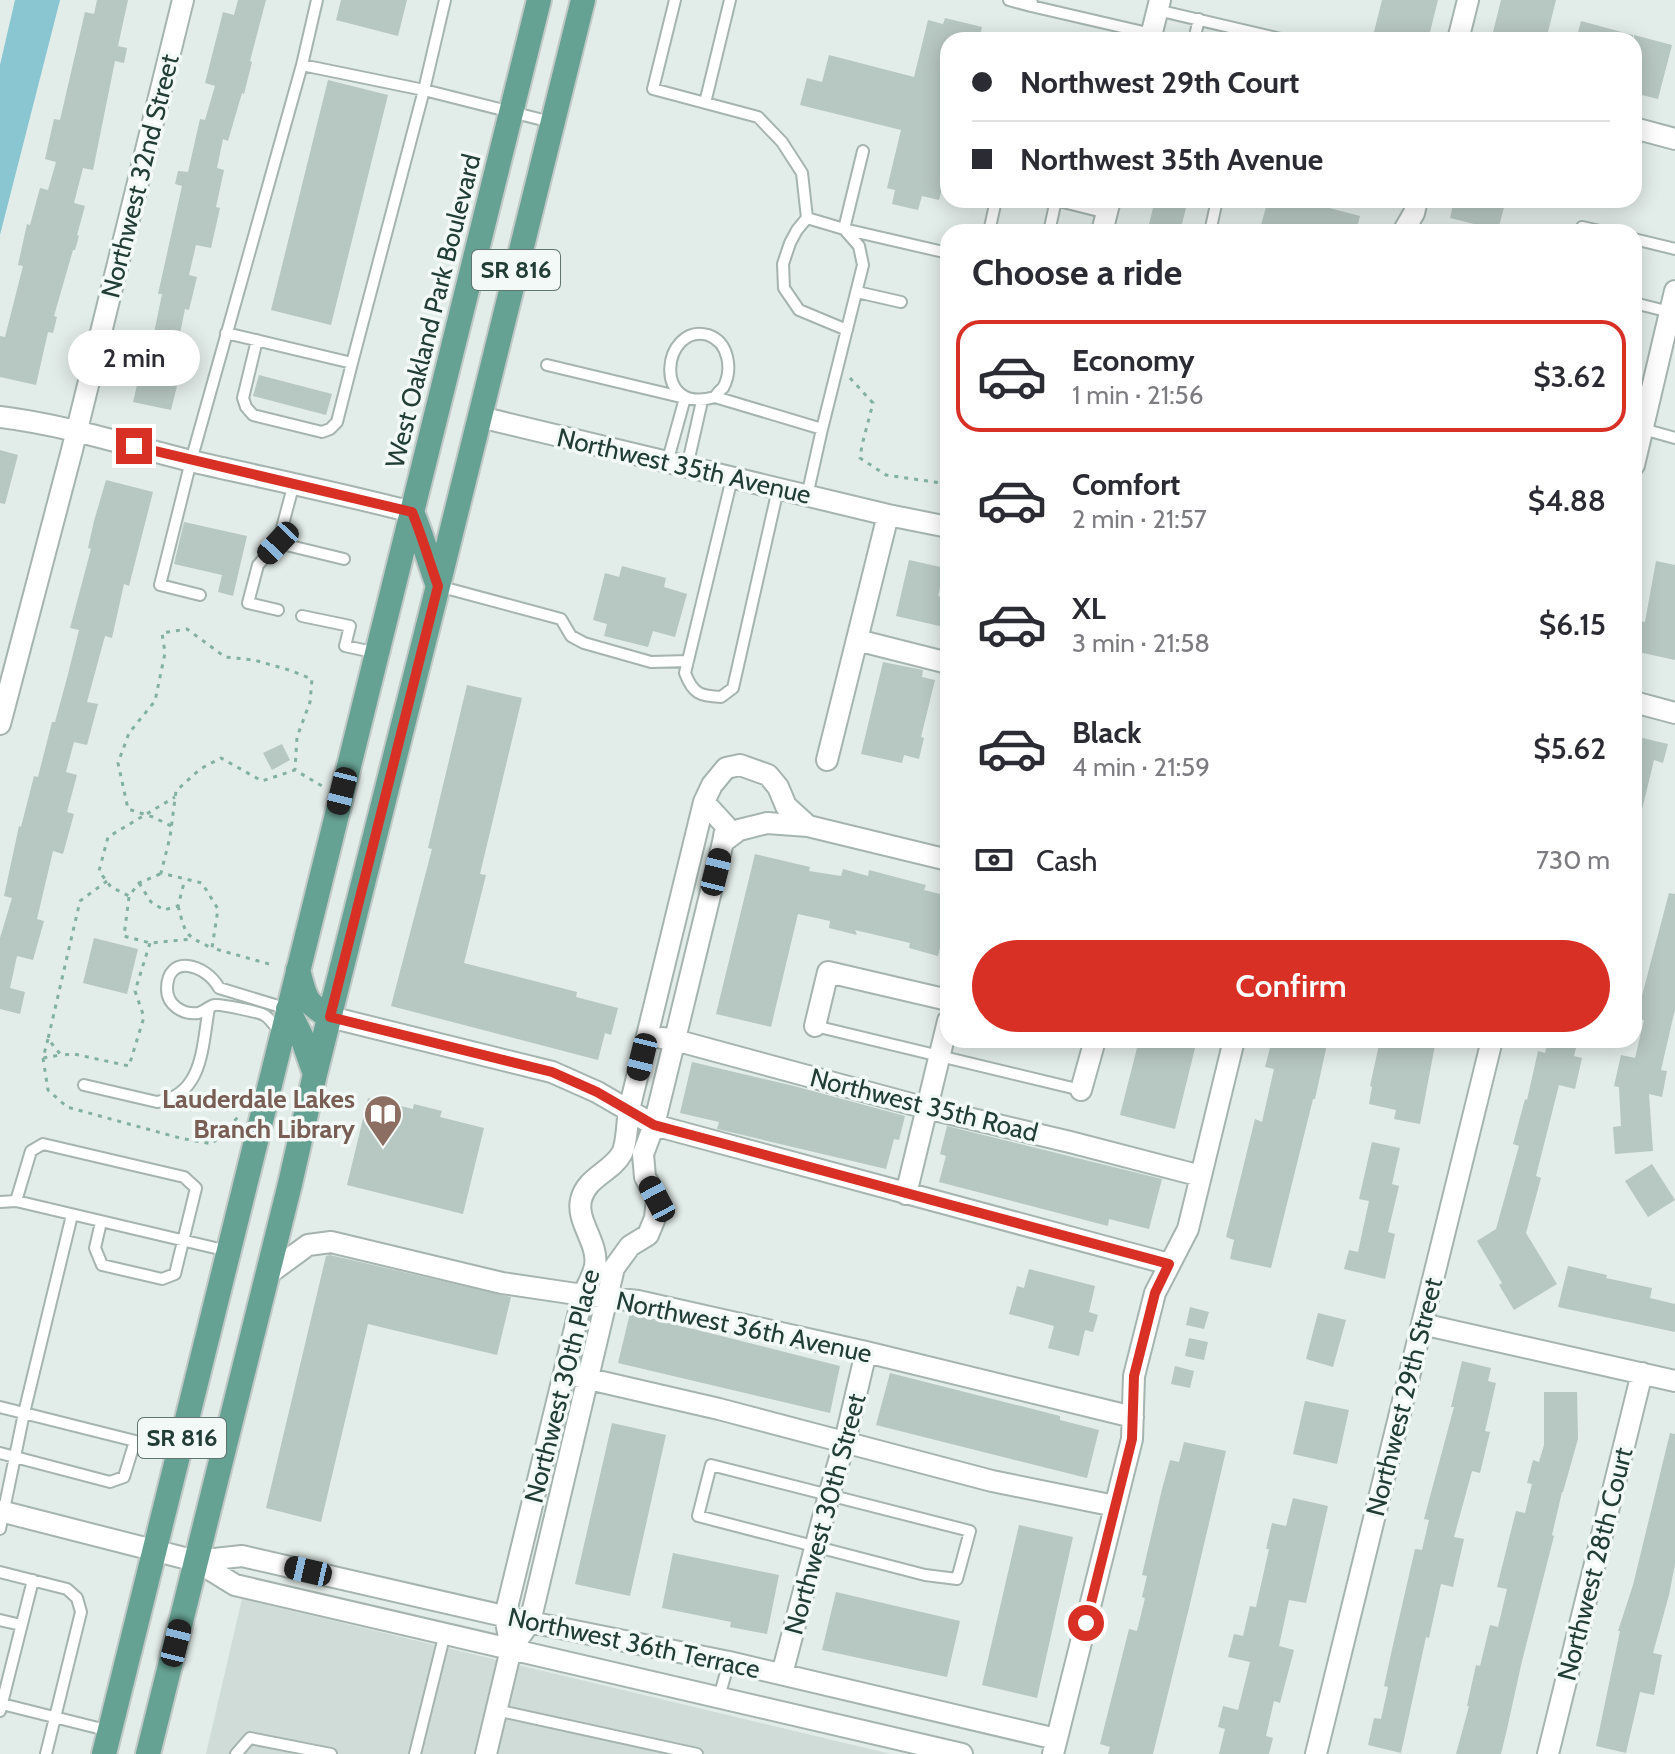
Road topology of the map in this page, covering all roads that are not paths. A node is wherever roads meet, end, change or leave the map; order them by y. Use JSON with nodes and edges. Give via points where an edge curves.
{"nodes":[{"id":1,"x":183,"y":0,"type":"edge"},
{"id":2,"x":317,"y":0,"type":"edge"},
{"id":3,"x":445,"y":0,"type":"edge"},
{"id":4,"x":539,"y":0,"type":"edge"},
{"id":5,"x":583,"y":0,"type":"edge"},
{"id":6,"x":675,"y":0,"type":"edge"},
{"id":7,"x":730,"y":0,"type":"edge"},
{"id":8,"x":1009,"y":0,"type":"edge"},
{"id":9,"x":1468,"y":0,"type":"edge"},
{"id":10,"x":1032,"y":3,"type":"edge"},
{"id":11,"x":1158,"y":5,"type":"edge"},
{"id":12,"x":1199,"y":19,"type":"junction"},
{"id":13,"x":1134,"y":32,"type":"edge"},
{"id":14,"x":1152,"y":32,"type":"edge"},
{"id":15,"x":1196,"y":32,"type":"edge"},
{"id":16,"x":1252,"y":32,"type":"edge"},
{"id":17,"x":1460,"y":32,"type":"edge"},
{"id":18,"x":302,"y":65,"type":"junction"},
{"id":19,"x":424,"y":90,"type":"junction"},
{"id":20,"x":705,"y":103,"type":"junction"},
{"id":21,"x":511,"y":112,"type":"junction"},
{"id":22,"x":553,"y":122,"type":"junction"},
{"id":23,"x":1642,"y":130,"type":"edge"},
{"id":24,"x":1675,"y":139,"type":"edge"},
{"id":25,"x":863,"y":151,"type":"dead end"},
{"id":26,"x":1083,"y":208,"type":"edge"},
{"id":27,"x":1106,"y":215,"type":"edge"},
{"id":28,"x":807,"y":218,"type":"junction"},
{"id":29,"x":844,"y":229,"type":"junction"},
{"id":30,"x":1642,"y":241,"type":"edge"},
{"id":31,"x":1675,"y":249,"type":"edge"},
{"id":32,"x":940,"y":251,"type":"edge"},
{"id":33,"x":1675,"y":291,"type":"edge"},
{"id":34,"x":857,"y":292,"type":"junction"},
{"id":35,"x":901,"y":302,"type":"dead end"},
{"id":36,"x":1642,"y":305,"type":"edge"},
{"id":37,"x":1670,"y":312,"type":"junction"},
{"id":38,"x":847,"y":330,"type":"junction"},
{"id":39,"x":226,"y":333,"type":"junction"},
{"id":40,"x":257,"y":340,"type":"junction"},
{"id":41,"x":352,"y":363,"type":"junction"},
{"id":42,"x":547,"y":365,"type":"dead end"},
{"id":43,"x":715,"y":397,"type":"junction"},
{"id":44,"x":685,"y":398,"type":"junction"},
{"id":45,"x":702,"y":401,"type":"junction"},
{"id":46,"x":0,"y":417,"type":"edge"},
{"id":47,"x":480,"y":417,"type":"junction"},
{"id":48,"x":822,"y":429,"type":"junction"},
{"id":49,"x":1643,"y":429,"type":"junction"},
{"id":50,"x":77,"y":431,"type":"junction"},
{"id":51,"x":1642,"y":433,"type":"edge"},
{"id":52,"x":1675,"y":438,"type":"edge"},
{"id":53,"x":191,"y":461,"type":"junction"},
{"id":54,"x":677,"y":465,"type":"junction"},
{"id":55,"x":732,"y":478,"type":"junction"},
{"id":56,"x":294,"y":483,"type":"junction"},
{"id":57,"x":778,"y":489,"type":"junction"},
{"id":58,"x":807,"y":496,"type":"junction"},
{"id":59,"x":412,"y":512,"type":"junction"},
{"id":60,"x":888,"y":515,"type":"junction"},
{"id":61,"x":940,"y":525,"type":"edge"},
{"id":62,"x":278,"y":543,"type":"junction"},
{"id":63,"x":344,"y":559,"type":"dead end"},
{"id":64,"x":438,"y":586,"type":"junction"},
{"id":65,"x":200,"y":595,"type":"dead end"},
{"id":66,"x":278,"y":610,"type":"dead end"},
{"id":67,"x":302,"y":616,"type":"dead end"},
{"id":68,"x":857,"y":640,"type":"junction"},
{"id":69,"x":377,"y":653,"type":"junction"},
{"id":70,"x":688,"y":661,"type":"junction"},
{"id":71,"x":940,"y":661,"type":"edge"},
{"id":72,"x":1642,"y":704,"type":"edge"},
{"id":73,"x":1675,"y":713,"type":"edge"},
{"id":74,"x":0,"y":724,"type":"edge"},
{"id":75,"x":827,"y":760,"type":"dead end"},
{"id":76,"x":704,"y":802,"type":"junction"},
{"id":77,"x":808,"y":826,"type":"junction"},
{"id":78,"x":723,"y":842,"type":"junction"},
{"id":79,"x":940,"y":858,"type":"edge"},
{"id":80,"x":298,"y":970,"type":"junction"},
{"id":81,"x":940,"y":998,"type":"edge"},
{"id":82,"x":209,"y":1008,"type":"junction"},
{"id":83,"x":288,"y":1009,"type":"junction"},
{"id":84,"x":330,"y":1017,"type":"junction"},
{"id":85,"x":815,"y":1026,"type":"joint"},
{"id":86,"x":282,"y":1034,"type":"junction"},
{"id":87,"x":647,"y":1036,"type":"junction"},
{"id":88,"x":675,"y":1040,"type":"junction"},
{"id":89,"x":942,"y":1048,"type":"edge"},
{"id":90,"x":1093,"y":1048,"type":"edge"},
{"id":91,"x":1232,"y":1048,"type":"edge"},
{"id":92,"x":1490,"y":1048,"type":"edge"},
{"id":93,"x":940,"y":1055,"type":"junction"},
{"id":94,"x":315,"y":1074,"type":"junction"},
{"id":95,"x":84,"y":1085,"type":"dead end"},
{"id":96,"x":1081,"y":1090,"type":"joint"},
{"id":97,"x":926,"y":1108,"type":"junction"},
{"id":98,"x":629,"y":1110,"type":"junction"},
{"id":99,"x":654,"y":1125,"type":"junction"},
{"id":100,"x":1201,"y":1176,"type":"junction"},
{"id":101,"x":906,"y":1194,"type":"junction"},
{"id":102,"x":16,"y":1201,"type":"junction"},
{"id":103,"x":0,"y":1202,"type":"edge"},
{"id":104,"x":72,"y":1215,"type":"junction"},
{"id":105,"x":101,"y":1222,"type":"junction"},
{"id":106,"x":183,"y":1241,"type":"junction"},
{"id":107,"x":228,"y":1251,"type":"junction"},
{"id":108,"x":1169,"y":1264,"type":"junction"},
{"id":109,"x":267,"y":1275,"type":"junction"},
{"id":110,"x":583,"y":1295,"type":"junction"},
{"id":111,"x":607,"y":1298,"type":"junction"},
{"id":112,"x":1422,"y":1324,"type":"junction"},
{"id":113,"x":866,"y":1352,"type":"junction"},
{"id":114,"x":564,"y":1373,"type":"junction"},
{"id":115,"x":1642,"y":1373,"type":"junction"},
{"id":116,"x":588,"y":1379,"type":"junction"},
{"id":117,"x":1675,"y":1381,"type":"edge"},
{"id":118,"x":0,"y":1407,"type":"edge"},
{"id":119,"x":556,"y":1409,"type":"junction"},
{"id":120,"x":24,"y":1413,"type":"junction"},
{"id":121,"x":580,"y":1413,"type":"junction"},
{"id":122,"x":1133,"y":1417,"type":"junction"},
{"id":123,"x":135,"y":1441,"type":"junction"},
{"id":124,"x":845,"y":1441,"type":"junction"},
{"id":125,"x":179,"y":1452,"type":"junction"},
{"id":126,"x":0,"y":1453,"type":"edge"},
{"id":127,"x":16,"y":1457,"type":"junction"},
{"id":128,"x":829,"y":1495,"type":"junction"},
{"id":129,"x":1115,"y":1506,"type":"junction"},
{"id":130,"x":2,"y":1518,"type":"edge"},
{"id":131,"x":525,"y":1535,"type":"junction"},
{"id":132,"x":551,"y":1541,"type":"junction"},
{"id":133,"x":816,"y":1545,"type":"junction"},
{"id":134,"x":154,"y":1549,"type":"junction"},
{"id":135,"x":196,"y":1561,"type":"junction"},
{"id":136,"x":0,"y":1572,"type":"edge"},
{"id":137,"x":33,"y":1580,"type":"junction"},
{"id":138,"x":505,"y":1616,"type":"junction"},
{"id":139,"x":0,"y":1620,"type":"edge"},
{"id":140,"x":530,"y":1622,"type":"junction"},
{"id":141,"x":21,"y":1625,"type":"junction"},
{"id":142,"x":445,"y":1633,"type":"junction"},
{"id":143,"x":511,"y":1649,"type":"junction"},
{"id":144,"x":729,"y":1662,"type":"junction"},
{"id":145,"x":782,"y":1674,"type":"junction"},
{"id":146,"x":719,"y":1697,"type":"junction"},
{"id":147,"x":1,"y":1708,"type":"edge"},
{"id":148,"x":496,"y":1710,"type":"junction"},
{"id":149,"x":55,"y":1717,"type":"junction"},
{"id":150,"x":107,"y":1742,"type":"edge"},
{"id":151,"x":1054,"y":1747,"type":"edge"},
{"id":152,"x":672,"y":1751,"type":"edge"},
{"id":153,"x":46,"y":1754,"type":"edge"},
{"id":154,"x":148,"y":1754,"type":"edge"},
{"id":155,"x":236,"y":1754,"type":"edge"},
{"id":156,"x":331,"y":1754,"type":"edge"},
{"id":157,"x":415,"y":1754,"type":"edge"},
{"id":158,"x":486,"y":1754,"type":"edge"},
{"id":159,"x":697,"y":1754,"type":"edge"},
{"id":160,"x":962,"y":1754,"type":"edge"},
{"id":161,"x":1316,"y":1754,"type":"edge"},
{"id":162,"x":1548,"y":1754,"type":"edge"}],
"edges":[{"from":1,"to":50,"type":"street","name":"Northwest 32nd Street"},
{"from":2,"to":18,"type":"lane"},
{"from":3,"to":19,"type":"lane"},
{"from":4,"to":21,"type":"main road","name":"West Oakland Park Boulevard","number":"SR 816"},
{"from":5,"to":22,"type":"main road","number":"SR 816"},
{"from":6,"to":20,"type":"lane","via":[[653,89]]},
{"from":7,"to":20,"type":"lane"},
{"from":8,"to":10,"type":"lane"},
{"from":9,"to":17,"type":"street"},
{"from":10,"to":13,"type":"lane"},
{"from":11,"to":12,"type":"lane"},
{"from":11,"to":14,"type":"street"},
{"from":12,"to":15,"type":"lane"},
{"from":12,"to":16,"type":"lane"},
{"from":18,"to":19,"type":"lane"},
{"from":18,"to":39,"type":"lane"},
{"from":19,"to":21,"type":"lane"},
{"from":19,"to":41,"type":"lane"},
{"from":20,"to":28,"type":"lane","via":[[758,117],[782,142],[802,173]]},
{"from":21,"to":22,"type":"lane"},
{"from":21,"to":59,"type":"main road","name":"West Oakland Park Boulevard","number":"SR 816"},
{"from":22,"to":47,"type":"main road","number":"SR 816"},
{"from":23,"to":24,"type":"street"},
{"from":25,"to":29,"type":"lane"},
{"from":26,"to":27,"type":"lane"},
{"from":28,"to":29,"type":"lane"},
{"from":28,"to":38,"type":"lane","via":[[783,264],[784,288],[799,310]]},
{"from":29,"to":32,"type":"lane"},
{"from":29,"to":34,"type":"lane","via":[[859,246],[863,265]]},
{"from":30,"to":31,"type":"lane"},
{"from":33,"to":37,"type":"street"},
{"from":34,"to":35,"type":"lane"},
{"from":34,"to":38,"type":"lane"},
{"from":36,"to":37,"type":"lane"},
{"from":37,"to":49,"type":"street"},
{"from":38,"to":48,"type":"lane"},
{"from":39,"to":40,"type":"lane"},
{"from":39,"to":53,"type":"lane"},
{"from":40,"to":41,"type":"lane"},
{"from":40,"to":41,"type":"lane","via":[[243,398],[246,407],[253,415],[322,432],[337,422]]},
{"from":42,"to":44,"type":"lane"},
{"from":43,"to":44,"type":"lane","via":[[728,372],[727,356],[720,341],[693,334],[682,340],[670,368],[671,383]]},
{"from":43,"to":45,"type":"lane"},
{"from":43,"to":48,"type":"lane"},
{"from":44,"to":45,"type":"lane"},
{"from":44,"to":54,"type":"lane"},
{"from":45,"to":54,"type":"lane"},
{"from":46,"to":50,"type":"street"},
{"from":47,"to":54,"type":"street","name":"Northwest 35th Avenue"},
{"from":47,"to":64,"type":"main road","number":"SR 816"},
{"from":48,"to":58,"type":"lane"},
{"from":49,"to":51,"type":"street"},
{"from":49,"to":52,"type":"lane"},
{"from":50,"to":53,"type":"street"},
{"from":50,"to":74,"type":"street","name":"Northwest 32nd Street"},
{"from":53,"to":56,"type":"street"},
{"from":53,"to":65,"type":"lane","via":[[160,585]]},
{"from":54,"to":55,"type":"street","name":"Northwest 35th Avenue"},
{"from":55,"to":57,"type":"street","name":"Northwest 35th Avenue"},
{"from":55,"to":70,"type":"lane"},
{"from":56,"to":59,"type":"street"},
{"from":56,"to":62,"type":"lane"},
{"from":57,"to":58,"type":"street","name":"Northwest 35th Avenue"},
{"from":57,"to":70,"type":"lane","via":[[733,688],[721,697],[704,696],[690,687]]},
{"from":58,"to":60,"type":"street","name":"Northwest 35th Avenue"},
{"from":59,"to":64,"type":"main road"},
{"from":59,"to":69,"type":"main road","name":"West Oakland Park Boulevard","number":"SR 816"},
{"from":60,"to":61,"type":"street","name":"Northwest 35th Avenue"},
{"from":60,"to":68,"type":"street"},
{"from":62,"to":63,"type":"lane"},
{"from":62,"to":66,"type":"lane","via":[[258,565],[248,603]]},
{"from":64,"to":70,"type":"lane","via":[[561,619],[571,636],[584,643],[651,662]]},
{"from":64,"to":84,"type":"main road","number":"SR 816"},
{"from":67,"to":69,"type":"lane","via":[[350,626],[345,646]]},
{"from":68,"to":71,"type":"street"},
{"from":68,"to":75,"type":"street"},
{"from":69,"to":80,"type":"main road","name":"West Oakland Park Boulevard","number":"SR 816"},
{"from":72,"to":73,"type":"street"},
{"from":76,"to":77,"type":"street","name":"Northwest 30th Place","via":[[726,768],[740,765],[768,775],[786,806]]},
{"from":76,"to":78,"type":"street","via":[[726,826]]},
{"from":76,"to":87,"type":"street","name":"Northwest 30th Place"},
{"from":77,"to":78,"type":"street","via":[[767,823],[739,830]]},
{"from":77,"to":79,"type":"street"},
{"from":78,"to":88,"type":"street","name":"Northwest 30th Place"},
{"from":80,"to":83,"type":"main road","name":"West Oakland Park Boulevard","number":"SR 816"},
{"from":80,"to":84,"type":"main road","via":[[312,1006]]},
{"from":81,"to":85,"type":"street","via":[[828,972]]},
{"from":82,"to":83,"type":"lane","via":[[200,1013],[177,1009],[167,987],[172,974],[195,966],[219,988]]},
{"from":82,"to":86,"type":"lane","via":[[264,1015]]},
{"from":82,"to":95,"type":"lane","via":[[196,1075],[170,1100],[157,1102]]},
{"from":83,"to":86,"type":"main road","name":"West Oakland Park Boulevard","number":"SR 816"},
{"from":83,"to":94,"type":"main road"},
{"from":84,"to":94,"type":"main road","number":"SR 816"},
{"from":84,"to":98,"type":"street","via":[[552,1072]]},
{"from":85,"to":93,"type":"lane"},
{"from":86,"to":107,"type":"main road","name":"West Oakland Park Boulevard","number":"SR 816"},
{"from":87,"to":88,"type":"street","name":"Northwest 35th Road"},
{"from":87,"to":98,"type":"street","name":"Northwest 30th Place"},
{"from":88,"to":97,"type":"street","name":"Northwest 35th Road"},
{"from":88,"to":99,"type":"street","name":"Northwest 30th Place"},
{"from":89,"to":93,"type":"street"},
{"from":90,"to":96,"type":"street"},
{"from":91,"to":100,"type":"street"},
{"from":92,"to":112,"type":"street","name":"Northwest 29th Street"},
{"from":93,"to":96,"type":"lane"},
{"from":93,"to":97,"type":"street"},
{"from":94,"to":109,"type":"main road","number":"SR 816"},
{"from":97,"to":100,"type":"street","name":"Northwest 35th Road"},
{"from":97,"to":101,"type":"street"},
{"from":98,"to":99,"type":"street"},
{"from":98,"to":110,"type":"street","name":"Northwest 30th Place","via":[[623,1152],[581,1198],[595,1249],[595,1266]]},
{"from":99,"to":101,"type":"street"},
{"from":99,"to":111,"type":"street","name":"Northwest 30th Place","via":[[643,1154],[645,1177],[657,1199],[655,1218],[648,1235],[630,1246],[614,1268]]},
{"from":100,"to":108,"type":"street","via":[[1188,1229]]},
{"from":101,"to":108,"type":"street"},
{"from":102,"to":103,"type":"lane"},
{"from":102,"to":104,"type":"lane"},
{"from":102,"to":106,"type":"lane","via":[[31,1151],[43,1144],[184,1177],[196,1188]]},
{"from":104,"to":105,"type":"lane"},
{"from":104,"to":120,"type":"lane"},
{"from":105,"to":106,"type":"lane"},
{"from":105,"to":106,"type":"lane","via":[[95,1248],[102,1265],[162,1279],[175,1274]]},
{"from":106,"to":107,"type":"lane"},
{"from":107,"to":125,"type":"main road","name":"West Oakland Park Boulevard","number":"SR 816"},
{"from":108,"to":122,"type":"street","via":[[1155,1293],[1134,1376]]},
{"from":109,"to":110,"type":"street","name":"Northwest 36th Avenue","via":[[308,1245],[331,1242],[502,1283]]},
{"from":109,"to":135,"type":"main road","number":"SR 816"},
{"from":110,"to":111,"type":"street","name":"Northwest 36th Avenue"},
{"from":110,"to":114,"type":"street","name":"Northwest 30th Place"},
{"from":111,"to":113,"type":"street","name":"Northwest 36th Avenue"},
{"from":111,"to":116,"type":"street","name":"Northwest 30th Place"},
{"from":112,"to":115,"type":"street"},
{"from":112,"to":161,"type":"street","name":"Northwest 29th Street"},
{"from":113,"to":122,"type":"street","name":"Northwest 36th Avenue"},
{"from":113,"to":124,"type":"street","name":"Northwest 30th Street"},
{"from":114,"to":116,"type":"street"},
{"from":114,"to":119,"type":"street","name":"Northwest 30th Place"},
{"from":115,"to":117,"type":"street"},
{"from":115,"to":162,"type":"street","name":"Northwest 28th Court"},
{"from":116,"to":121,"type":"street","name":"Northwest 30th Place"},
{"from":116,"to":124,"type":"street"},
{"from":118,"to":120,"type":"lane"},
{"from":119,"to":121,"type":"lane"},
{"from":119,"to":131,"type":"street","name":"Northwest 30th Place"},
{"from":120,"to":123,"type":"lane"},
{"from":120,"to":127,"type":"lane"},
{"from":121,"to":132,"type":"street","name":"Northwest 30th Place"},
{"from":122,"to":129,"type":"street"},
{"from":123,"to":125,"type":"lane"},
{"from":123,"to":127,"type":"lane","via":[[124,1477],[110,1482]]},
{"from":124,"to":128,"type":"street","name":"Northwest 30th Street"},
{"from":124,"to":129,"type":"street","via":[[992,1481]]},
{"from":125,"to":134,"type":"main road","name":"West Oakland Park Boulevard","number":"SR 816"},
{"from":126,"to":127,"type":"lane"},
{"from":127,"to":130,"type":"lane"},
{"from":128,"to":133,"type":"street","name":"Northwest 30th Street"},
{"from":128,"to":133,"type":"lane","via":[[711,1465],[698,1516]]},
{"from":128,"to":133,"type":"lane","via":[[970,1531],[957,1579]]},
{"from":129,"to":151,"type":"street"},
{"from":130,"to":134,"type":"street","name":"Northwest 36th Terrace"},
{"from":131,"to":132,"type":"lane"},
{"from":131,"to":138,"type":"street","name":"Northwest 30th Place"},
{"from":132,"to":140,"type":"street","name":"Northwest 30th Place"},
{"from":133,"to":145,"type":"street","name":"Northwest 30th Street"},
{"from":134,"to":135,"type":"street","name":"Northwest 36th Terrace"},
{"from":134,"to":150,"type":"main road","name":"West Oakland Park Boulevard","number":"SR 816"},
{"from":135,"to":138,"type":"street","name":"Northwest 36th Terrace","via":[[242,1556]]},
{"from":135,"to":142,"type":"street","name":"Northwest 36th Terrace","via":[[235,1585]]},
{"from":135,"to":154,"type":"main road","number":"SR 816"},
{"from":136,"to":137,"type":"lane"},
{"from":137,"to":141,"type":"lane"},
{"from":137,"to":149,"type":"lane","via":[[67,1589],[81,1612]]},
{"from":138,"to":140,"type":"street","name":"Northwest 36th Terrace"},
{"from":138,"to":143,"type":"street","name":"Northwest 30th Place"},
{"from":139,"to":141,"type":"lane"},
{"from":140,"to":143,"type":"street","name":"Northwest 30th Place"},
{"from":140,"to":144,"type":"street","name":"Northwest 36th Terrace"},
{"from":141,"to":147,"type":"lane"},
{"from":142,"to":143,"type":"street","name":"Northwest 36th Terrace"},
{"from":142,"to":157,"type":"lane"},
{"from":143,"to":146,"type":"street","name":"Northwest 36th Terrace"},
{"from":143,"to":148,"type":"street"},
{"from":144,"to":145,"type":"street","name":"Northwest 36th Terrace"},
{"from":144,"to":146,"type":"lane"},
{"from":145,"to":151,"type":"street","name":"Northwest 36th Terrace"},
{"from":146,"to":160,"type":"street","name":"Northwest 36th Terrace"},
{"from":147,"to":149,"type":"lane"},
{"from":148,"to":152,"type":"lane"},
{"from":148,"to":158,"type":"street"},
{"from":149,"to":150,"type":"lane"},
{"from":149,"to":153,"type":"lane"},
{"from":152,"to":159,"type":"lane"},
{"from":155,"to":156,"type":"lane","via":[[250,1738]]}]}
